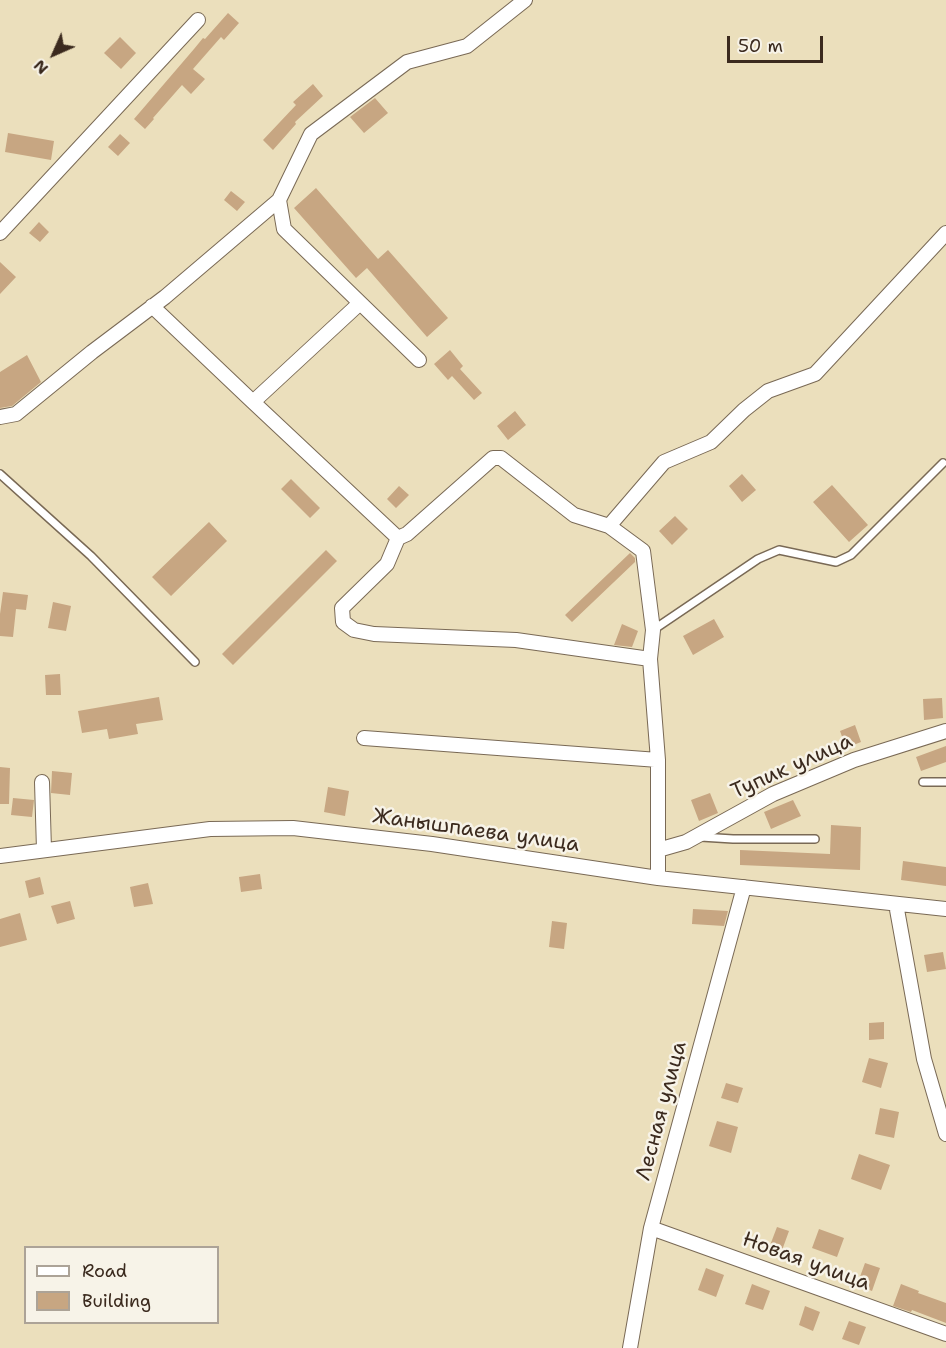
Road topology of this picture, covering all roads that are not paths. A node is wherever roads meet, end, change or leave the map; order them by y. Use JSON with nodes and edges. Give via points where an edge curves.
{"nodes":[{"id":1,"x":525,"y":0,"type":"edge"},
{"id":2,"x":198,"y":20,"type":"dead end"},
{"id":3,"x":279,"y":200,"type":"junction"},
{"id":4,"x":946,"y":233,"type":"edge"},
{"id":5,"x":0,"y":234,"type":"edge"},
{"id":6,"x":360,"y":303,"type":"junction"},
{"id":7,"x":152,"y":306,"type":"junction"},
{"id":8,"x":419,"y":360,"type":"dead end"},
{"id":9,"x":253,"y":402,"type":"junction"},
{"id":10,"x":0,"y":417,"type":"edge"},
{"id":11,"x":943,"y":463,"type":"dead end"},
{"id":12,"x":0,"y":474,"type":"edge"},
{"id":13,"x":609,"y":526,"type":"junction"},
{"id":14,"x":398,"y":538,"type":"junction"},
{"id":15,"x":653,"y":630,"type":"junction"},
{"id":16,"x":650,"y":659,"type":"junction"},
{"id":17,"x":195,"y":662,"type":"dead end"},
{"id":18,"x":946,"y":731,"type":"edge"},
{"id":19,"x":364,"y":738,"type":"dead end"},
{"id":20,"x":658,"y":760,"type":"junction"},
{"id":21,"x":42,"y":782,"type":"dead end"},
{"id":22,"x":923,"y":782,"type":"dead end"},
{"id":23,"x":946,"y":782,"type":"edge"},
{"id":24,"x":696,"y":837,"type":"junction"},
{"id":25,"x":815,"y":839,"type":"dead end"},
{"id":26,"x":44,"y":850,"type":"junction"},
{"id":27,"x":658,"y":850,"type":"junction"},
{"id":28,"x":0,"y":856,"type":"edge"},
{"id":29,"x":658,"y":878,"type":"junction"},
{"id":30,"x":744,"y":887,"type":"junction"},
{"id":31,"x":896,"y":904,"type":"junction"},
{"id":32,"x":946,"y":909,"type":"edge"},
{"id":33,"x":946,"y":1134,"type":"edge"},
{"id":34,"x":651,"y":1228,"type":"junction"},
{"id":35,"x":946,"y":1334,"type":"edge"},
{"id":36,"x":630,"y":1348,"type":"edge"}],
"edges":[{"from":1,"to":3,"type":"street","via":[[467,46],[407,62],[310,134]]},
{"from":2,"to":5,"type":"street"},
{"from":3,"to":6,"type":"street","via":[[284,229]]},
{"from":3,"to":7,"type":"street"},
{"from":4,"to":13,"type":"street","via":[[815,374],[768,391],[711,442],[664,462]]},
{"from":6,"to":8,"type":"street"},
{"from":6,"to":9,"type":"street"},
{"from":7,"to":9,"type":"street"},
{"from":7,"to":10,"type":"street","via":[[16,414]]},
{"from":9,"to":14,"type":"street"},
{"from":11,"to":15,"type":"lane","via":[[851,555],[836,562],[779,550],[758,559]]},
{"from":12,"to":17,"type":"lane","via":[[91,556]]},
{"from":13,"to":14,"type":"street","via":[[574,515],[501,458],[493,458]]},
{"from":13,"to":15,"type":"street","via":[[643,551]]},
{"from":14,"to":16,"type":"street","via":[[387,564],[342,608],[343,622],[354,630],[516,640]]},
{"from":15,"to":16,"type":"street"},
{"from":16,"to":20,"type":"street"},
{"from":18,"to":24,"type":"street","name":"Тупик улица","via":[[854,759],[773,794]]},
{"from":19,"to":20,"type":"street"},
{"from":20,"to":27,"type":"street"},
{"from":21,"to":26,"type":"street"},
{"from":22,"to":23,"type":"lane"},
{"from":24,"to":25,"type":"lane"},
{"from":24,"to":27,"type":"street","name":"Тупик улица"},
{"from":26,"to":28,"type":"street","name":"Жанышпаева улица"},
{"from":26,"to":29,"type":"street","name":"Жанышпаева улица","via":[[210,829],[292,828],[432,844]]},
{"from":27,"to":29,"type":"street"},
{"from":29,"to":30,"type":"street","name":"Жанышпаева улица"},
{"from":30,"to":31,"type":"street","name":"Жанышпаева улица"},
{"from":30,"to":34,"type":"street","name":"Лесная улица"},
{"from":31,"to":32,"type":"street","name":"Жанышпаева улица"},
{"from":31,"to":33,"type":"street","via":[[924,1059]]},
{"from":34,"to":35,"type":"street","name":"Новая улица"},
{"from":34,"to":36,"type":"street","name":"Лесная улица"}]}
